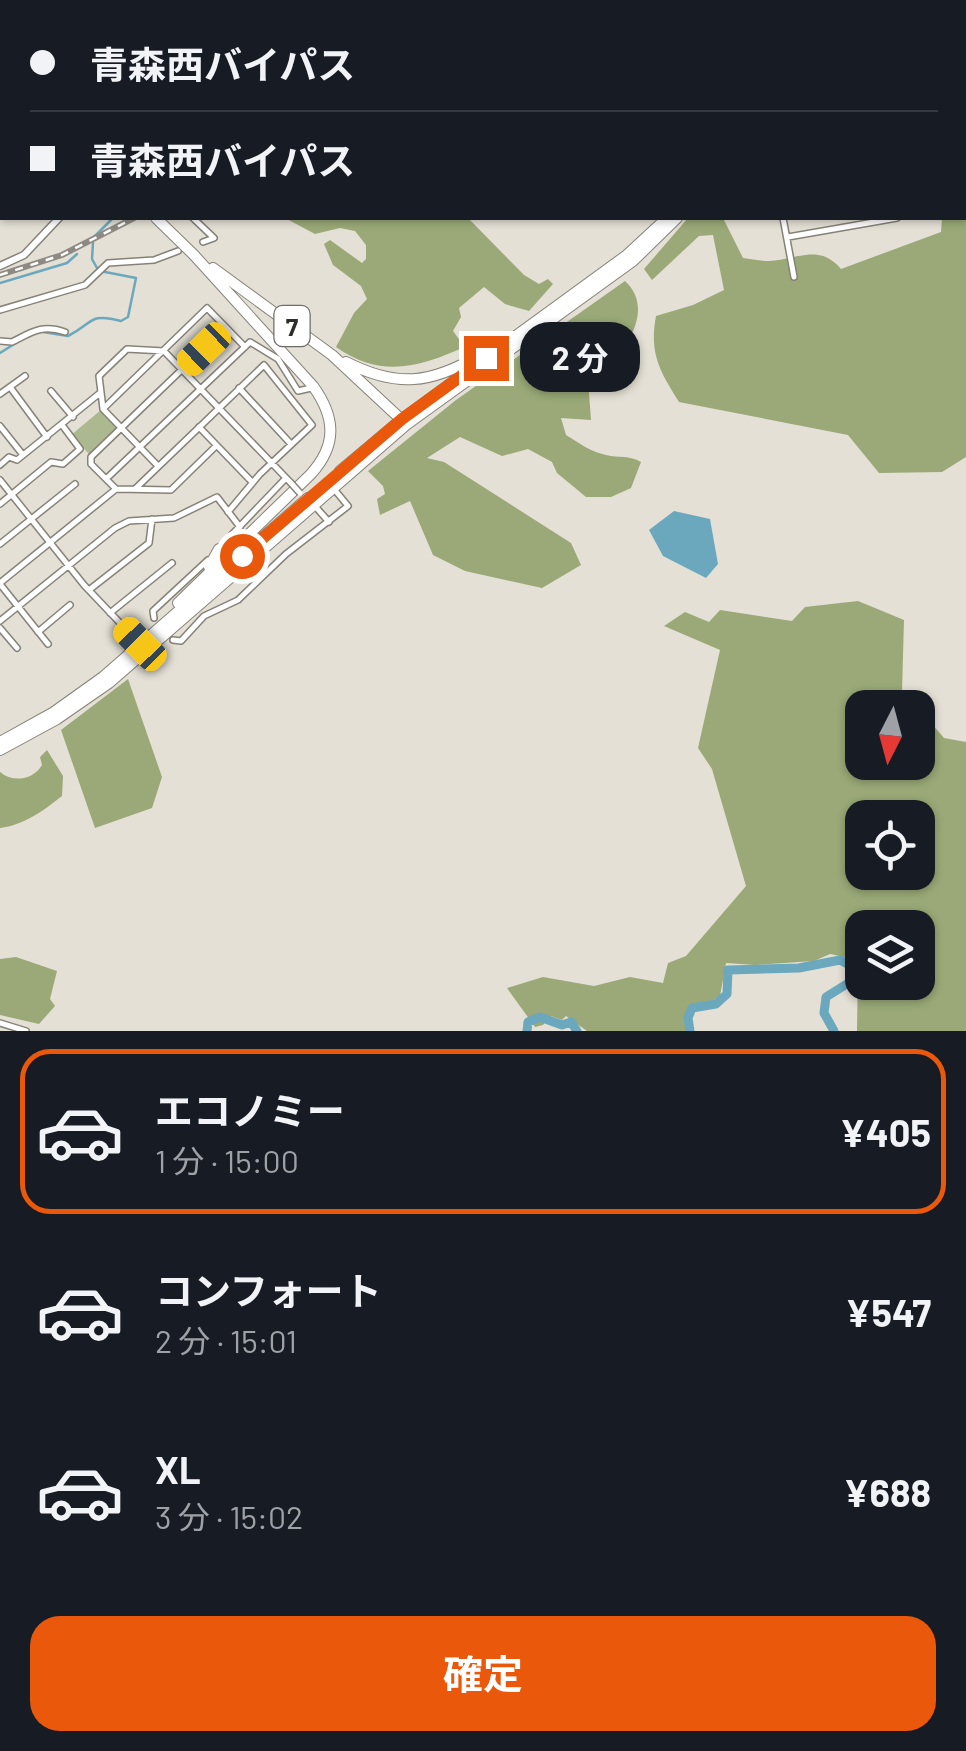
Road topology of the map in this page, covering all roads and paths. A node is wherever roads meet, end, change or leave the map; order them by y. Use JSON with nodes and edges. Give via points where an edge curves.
{"nodes":[{"id":1,"x":57,"y":220,"type":"edge"},
{"id":2,"x":158,"y":220,"type":"edge"},
{"id":3,"x":195,"y":220,"type":"edge"},
{"id":4,"x":664,"y":220,"type":"edge"},
{"id":5,"x":675,"y":220,"type":"edge"},
{"id":6,"x":784,"y":220,"type":"edge"},
{"id":7,"x":886,"y":220,"type":"edge"},
{"id":8,"x":788,"y":237,"type":"junction"},
{"id":9,"x":203,"y":242,"type":"dead end"},
{"id":10,"x":178,"y":251,"type":"dead end"},
{"id":11,"x":193,"y":254,"type":"junction"},
{"id":12,"x":0,"y":266,"type":"edge"},
{"id":13,"x":794,"y":278,"type":"dead end"},
{"id":14,"x":0,"y":310,"type":"edge"},
{"id":15,"x":545,"y":317,"type":"junction"},
{"id":16,"x":226,"y":328,"type":"junction"},
{"id":17,"x":65,"y":332,"type":"dead end"},
{"id":18,"x":0,"y":341,"type":"edge"},
{"id":19,"x":244,"y":347,"type":"junction"},
{"id":20,"x":164,"y":352,"type":"junction"},
{"id":21,"x":332,"y":355,"type":"junction"},
{"id":22,"x":182,"y":370,"type":"junction"},
{"id":23,"x":25,"y":376,"type":"dead end"},
{"id":24,"x":313,"y":386,"type":"junction"},
{"id":25,"x":10,"y":388,"type":"junction"},
{"id":26,"x":201,"y":388,"type":"junction"},
{"id":27,"x":239,"y":388,"type":"junction"},
{"id":28,"x":51,"y":391,"type":"dead end"},
{"id":29,"x":100,"y":393,"type":"junction"},
{"id":30,"x":0,"y":394,"type":"edge"},
{"id":31,"x":219,"y":408,"type":"junction"},
{"id":32,"x":103,"y":409,"type":"junction"},
{"id":33,"x":73,"y":417,"type":"junction"},
{"id":34,"x":404,"y":422,"type":"junction"},
{"id":35,"x":0,"y":426,"type":"edge"},
{"id":36,"x":62,"y":426,"type":"junction"},
{"id":37,"x":122,"y":428,"type":"junction"},
{"id":38,"x":199,"y":428,"type":"junction"},
{"id":39,"x":47,"y":437,"type":"junction"},
{"id":40,"x":291,"y":444,"type":"junction"},
{"id":41,"x":216,"y":446,"type":"junction"},
{"id":42,"x":140,"y":447,"type":"junction"},
{"id":43,"x":23,"y":455,"type":"junction"},
{"id":44,"x":272,"y":462,"type":"junction"},
{"id":45,"x":0,"y":465,"type":"edge"},
{"id":46,"x":158,"y":466,"type":"junction"},
{"id":47,"x":0,"y":480,"type":"edge"},
{"id":48,"x":106,"y":480,"type":"junction"},
{"id":49,"x":288,"y":480,"type":"junction"},
{"id":50,"x":252,"y":482,"type":"junction"},
{"id":51,"x":74,"y":484,"type":"dead end"},
{"id":52,"x":332,"y":486,"type":"junction"},
{"id":53,"x":116,"y":489,"type":"junction"},
{"id":54,"x":135,"y":489,"type":"junction"},
{"id":55,"x":12,"y":495,"type":"junction"},
{"id":56,"x":307,"y":498,"type":"junction"},
{"id":57,"x":0,"y":504,"type":"edge"},
{"id":58,"x":228,"y":512,"type":"junction"},
{"id":59,"x":32,"y":518,"type":"junction"},
{"id":60,"x":152,"y":519,"type":"junction"},
{"id":61,"x":329,"y":522,"type":"junction"},
{"id":62,"x":240,"y":527,"type":"junction"},
{"id":63,"x":273,"y":540,"type":"junction"},
{"id":64,"x":50,"y":541,"type":"junction"},
{"id":65,"x":0,"y":544,"type":"edge"},
{"id":66,"x":219,"y":549,"type":"junction"},
{"id":67,"x":286,"y":554,"type":"junction"},
{"id":68,"x":172,"y":563,"type":"dead end"},
{"id":69,"x":70,"y":566,"type":"junction"},
{"id":70,"x":0,"y":584,"type":"edge"},
{"id":71,"x":196,"y":584,"type":"junction"},
{"id":72,"x":89,"y":590,"type":"junction"},
{"id":73,"x":70,"y":605,"type":"dead end"},
{"id":74,"x":19,"y":608,"type":"junction"},
{"id":75,"x":110,"y":613,"type":"junction"},
{"id":76,"x":154,"y":618,"type":"dead end"},
{"id":77,"x":0,"y":624,"type":"edge"},
{"id":78,"x":38,"y":632,"type":"junction"},
{"id":79,"x":174,"y":640,"type":"dead end"},
{"id":80,"x":48,"y":644,"type":"dead end"},
{"id":81,"x":140,"y":644,"type":"junction"},
{"id":82,"x":16,"y":648,"type":"dead end"},
{"id":83,"x":0,"y":742,"type":"edge"},
{"id":84,"x":0,"y":750,"type":"edge"},
{"id":85,"x":0,"y":1023,"type":"edge"},
{"id":86,"x":26,"y":1031,"type":"edge"}],
"edges":[{"from":1,"to":12,"type":"main road","via":[[24,254]]},
{"from":2,"to":11,"type":"highway","number":"7"},
{"from":3,"to":9,"type":"street","via":[[214,238]]},
{"from":4,"to":15,"type":"highway"},
{"from":5,"to":34,"type":"highway","via":[[633,261]]},
{"from":6,"to":8,"type":"street"},
{"from":7,"to":8,"type":"street"},
{"from":8,"to":13,"type":"street"},
{"from":10,"to":14,"type":"street","via":[[108,263],[85,285]]},
{"from":11,"to":21,"type":"highway","number":"7"},
{"from":11,"to":24,"type":"highway"},
{"from":15,"to":21,"type":"highway","via":[[429,378],[374,376]]},
{"from":15,"to":34,"type":"highway"},
{"from":16,"to":19,"type":"street"},
{"from":16,"to":20,"type":"street","via":[[207,308]]},
{"from":16,"to":22,"type":"street"},
{"from":17,"to":18,"type":"street","via":[[42,328]]},
{"from":19,"to":24,"type":"street","via":[[250,342],[278,359],[298,391]]},
{"from":19,"to":26,"type":"street"},
{"from":20,"to":22,"type":"street"},
{"from":20,"to":29,"type":"street","via":[[128,350],[99,376]]},
{"from":20,"to":32,"type":"street"},
{"from":21,"to":34,"type":"highway","number":"7"},
{"from":22,"to":26,"type":"street"},
{"from":22,"to":37,"type":"street"},
{"from":23,"to":25,"type":"street"},
{"from":24,"to":71,"type":"highway","via":[[331,423],[326,455]]},
{"from":25,"to":30,"type":"street"},
{"from":25,"to":39,"type":"street"},
{"from":26,"to":31,"type":"street"},
{"from":26,"to":42,"type":"street"},
{"from":27,"to":31,"type":"street"},
{"from":27,"to":40,"type":"street"},
{"from":27,"to":40,"type":"street","via":[[264,365],[312,425]]},
{"from":28,"to":33,"type":"street"},
{"from":29,"to":32,"type":"street"},
{"from":29,"to":33,"type":"street"},
{"from":31,"to":38,"type":"street"},
{"from":31,"to":44,"type":"street"},
{"from":32,"to":37,"type":"street"},
{"from":33,"to":36,"type":"street"},
{"from":34,"to":52,"type":"highway"},
{"from":34,"to":56,"type":"highway"},
{"from":35,"to":43,"type":"street"},
{"from":36,"to":39,"type":"street"},
{"from":36,"to":55,"type":"street","via":[[80,450],[63,464],[51,462]]},
{"from":37,"to":42,"type":"street"},
{"from":37,"to":48,"type":"street","via":[[91,458]]},
{"from":38,"to":41,"type":"street"},
{"from":38,"to":46,"type":"street"},
{"from":39,"to":43,"type":"street"},
{"from":40,"to":44,"type":"street"},
{"from":41,"to":50,"type":"street"},
{"from":41,"to":54,"type":"street","via":[[171,490]]},
{"from":42,"to":46,"type":"street"},
{"from":42,"to":48,"type":"street"},
{"from":43,"to":45,"type":"street"},
{"from":44,"to":49,"type":"street"},
{"from":44,"to":50,"type":"street"},
{"from":46,"to":54,"type":"street"},
{"from":47,"to":55,"type":"street"},
{"from":48,"to":53,"type":"street"},
{"from":49,"to":56,"type":"street","bridge":true},
{"from":49,"to":62,"type":"street"},
{"from":50,"to":58,"type":"street"},
{"from":51,"to":59,"type":"street"},
{"from":52,"to":56,"type":"highway"},
{"from":52,"to":61,"type":"street","via":[[348,506]]},
{"from":53,"to":54,"type":"street"},
{"from":53,"to":64,"type":"street"},
{"from":55,"to":57,"type":"street"},
{"from":55,"to":59,"type":"street"},
{"from":56,"to":61,"type":"street"},
{"from":56,"to":63,"type":"highway"},
{"from":56,"to":81,"type":"highway"},
{"from":58,"to":60,"type":"street","via":[[218,497],[174,518]]},
{"from":58,"to":62,"type":"street"},
{"from":59,"to":64,"type":"street"},
{"from":59,"to":65,"type":"street"},
{"from":60,"to":69,"type":"street","via":[[115,528]]},
{"from":60,"to":72,"type":"street","via":[[149,543]]},
{"from":61,"to":67,"type":"street"},
{"from":62,"to":66,"type":"street"},
{"from":63,"to":67,"type":"street"},
{"from":63,"to":84,"type":"highway","via":[[109,682]]},
{"from":64,"to":69,"type":"street"},
{"from":64,"to":70,"type":"street"},
{"from":66,"to":71,"type":"highway"},
{"from":66,"to":76,"type":"street"},
{"from":67,"to":79,"type":"street","via":[[238,600],[204,616],[181,642]]},
{"from":68,"to":75,"type":"street"},
{"from":69,"to":72,"type":"street"},
{"from":69,"to":74,"type":"street"},
{"from":70,"to":74,"type":"street"},
{"from":71,"to":81,"type":"highway"},
{"from":72,"to":75,"type":"street"},
{"from":73,"to":78,"type":"street"},
{"from":74,"to":77,"type":"street"},
{"from":74,"to":78,"type":"street"},
{"from":75,"to":81,"type":"street"},
{"from":77,"to":82,"type":"street"},
{"from":78,"to":80,"type":"street"},
{"from":81,"to":83,"type":"highway","via":[[54,712]]},
{"from":85,"to":86,"type":"street"}]}
